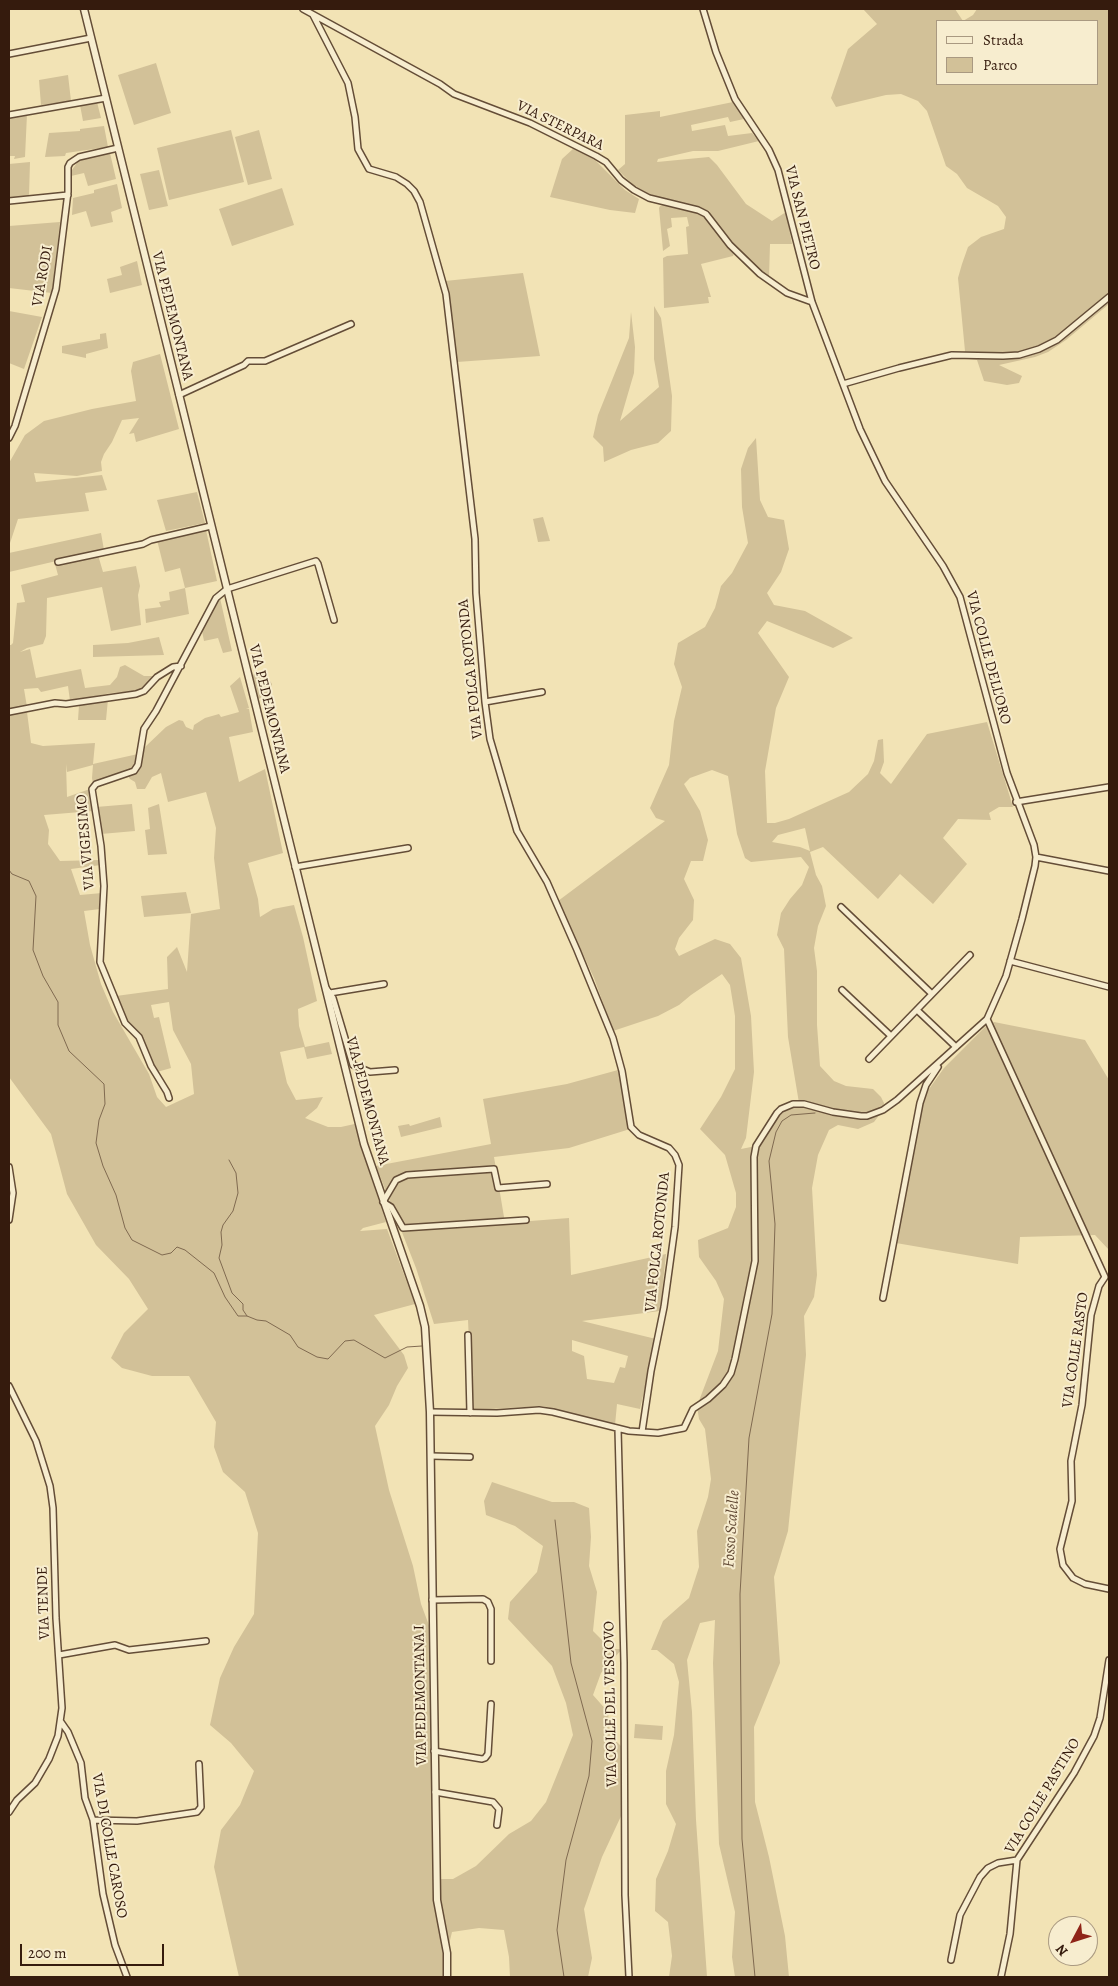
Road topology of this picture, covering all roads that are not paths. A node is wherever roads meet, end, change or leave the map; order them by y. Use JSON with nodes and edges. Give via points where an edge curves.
{"nodes":[{"id":1,"x":84,"y":9,"type":"edge"},
{"id":2,"x":303,"y":9,"type":"edge"},
{"id":3,"x":703,"y":9,"type":"edge"},
{"id":4,"x":313,"y":15,"type":"junction"},
{"id":5,"x":91,"y":38,"type":"junction"},
{"id":6,"x":9,"y":54,"type":"edge"},
{"id":7,"x":106,"y":98,"type":"junction"},
{"id":8,"x":9,"y":115,"type":"edge"},
{"id":9,"x":118,"y":148,"type":"junction"},
{"id":10,"x":68,"y":195,"type":"junction"},
{"id":11,"x":9,"y":201,"type":"edge"},
{"id":12,"x":1109,"y":297,"type":"edge"},
{"id":13,"x":812,"y":302,"type":"junction"},
{"id":14,"x":351,"y":324,"type":"dead end"},
{"id":15,"x":843,"y":384,"type":"junction"},
{"id":16,"x":179,"y":395,"type":"junction"},
{"id":17,"x":9,"y":438,"type":"edge"},
{"id":18,"x":211,"y":526,"type":"junction"},
{"id":19,"x":58,"y":562,"type":"dead end"},
{"id":20,"x":227,"y":589,"type":"junction"},
{"id":21,"x":334,"y":620,"type":"dead end"},
{"id":22,"x":181,"y":666,"type":"junction"},
{"id":23,"x":542,"y":692,"type":"dead end"},
{"id":24,"x":485,"y":702,"type":"junction"},
{"id":25,"x":9,"y":712,"type":"edge"},
{"id":26,"x":1109,"y":787,"type":"edge"},
{"id":27,"x":1016,"y":802,"type":"junction"},
{"id":28,"x":408,"y":848,"type":"dead end"},
{"id":29,"x":1036,"y":857,"type":"junction"},
{"id":30,"x":295,"y":867,"type":"junction"},
{"id":31,"x":1109,"y":871,"type":"edge"},
{"id":32,"x":841,"y":907,"type":"dead end"},
{"id":33,"x":970,"y":955,"type":"dead end"},
{"id":34,"x":1010,"y":961,"type":"junction"},
{"id":35,"x":384,"y":984,"type":"dead end"},
{"id":36,"x":1109,"y":987,"type":"edge"},
{"id":37,"x":328,"y":990,"type":"junction"},
{"id":38,"x":842,"y":990,"type":"dead end"},
{"id":39,"x":932,"y":994,"type":"junction"},
{"id":40,"x":917,"y":1010,"type":"junction"},
{"id":41,"x":987,"y":1019,"type":"junction"},
{"id":42,"x":891,"y":1036,"type":"junction"},
{"id":43,"x":956,"y":1048,"type":"junction"},
{"id":44,"x":948,"y":1055,"type":"junction"},
{"id":45,"x":868,"y":1059,"type":"dead end"},
{"id":46,"x":395,"y":1070,"type":"dead end"},
{"id":47,"x":169,"y":1098,"type":"dead end"},
{"id":48,"x":9,"y":1167,"type":"edge"},
{"id":49,"x":547,"y":1184,"type":"dead end"},
{"id":50,"x":383,"y":1202,"type":"junction"},
{"id":51,"x":9,"y":1220,"type":"edge"},
{"id":52,"x":526,"y":1220,"type":"dead end"},
{"id":53,"x":883,"y":1298,"type":"dead end"},
{"id":54,"x":468,"y":1335,"type":"dead end"},
{"id":55,"x":9,"y":1386,"type":"edge"},
{"id":56,"x":430,"y":1412,"type":"junction"},
{"id":57,"x":470,"y":1413,"type":"junction"},
{"id":58,"x":618,"y":1429,"type":"junction"},
{"id":59,"x":642,"y":1432,"type":"junction"},
{"id":60,"x":431,"y":1456,"type":"junction"},
{"id":61,"x":470,"y":1457,"type":"dead end"},
{"id":62,"x":1109,"y":1590,"type":"edge"},
{"id":63,"x":432,"y":1600,"type":"junction"},
{"id":64,"x":206,"y":1641,"type":"dead end"},
{"id":65,"x":59,"y":1655,"type":"junction"},
{"id":66,"x":1109,"y":1660,"type":"edge"},
{"id":67,"x":491,"y":1661,"type":"dead end"},
{"id":68,"x":491,"y":1704,"type":"dead end"},
{"id":69,"x":61,"y":1722,"type":"junction"},
{"id":70,"x":434,"y":1751,"type":"junction"},
{"id":71,"x":199,"y":1764,"type":"dead end"},
{"id":72,"x":435,"y":1792,"type":"junction"},
{"id":73,"x":9,"y":1812,"type":"edge"},
{"id":74,"x":93,"y":1820,"type":"junction"},
{"id":75,"x":497,"y":1825,"type":"dead end"},
{"id":76,"x":1017,"y":1860,"type":"junction"},
{"id":77,"x":951,"y":1960,"type":"dead end"},
{"id":78,"x":127,"y":1977,"type":"edge"},
{"id":79,"x":447,"y":1977,"type":"edge"},
{"id":80,"x":629,"y":1977,"type":"edge"},
{"id":81,"x":1001,"y":1977,"type":"edge"}],
"edges":[{"from":1,"to":5,"type":"street","name":"VIA PEDEMONTANA"},
{"from":2,"to":4,"type":"street","name":"VIA STERPARA"},
{"from":3,"to":13,"type":"street","name":"VIA SAN PIETRO","via":[[719,62],[735,99],[769,150],[778,170]]},
{"from":4,"to":13,"type":"street","name":"VIA STERPARA","via":[[454,94],[530,123],[596,156],[634,190],[650,198],[706,214],[730,245],[760,274],[787,293]]},
{"from":4,"to":24,"type":"street","name":"VIA FOLCA ROTONDA","via":[[348,83],[360,155],[369,169],[396,178],[414,191],[446,294],[475,539]]},
{"from":5,"to":6,"type":"street"},
{"from":5,"to":7,"type":"street","name":"VIA PEDEMONTANA"},
{"from":7,"to":8,"type":"street"},
{"from":7,"to":9,"type":"street","name":"VIA PEDEMONTANA"},
{"from":9,"to":10,"type":"street","name":"VIA RODI","via":[[79,157],[70,163]]},
{"from":9,"to":16,"type":"street","name":"VIA PEDEMONTANA"},
{"from":10,"to":11,"type":"street"},
{"from":10,"to":17,"type":"street","name":"VIA RODI","via":[[56,289]]},
{"from":12,"to":15,"type":"street","via":[[1057,340],[1035,351],[1003,356],[952,355]]},
{"from":13,"to":15,"type":"street","name":"VIA SAN PIETRO"},
{"from":14,"to":16,"type":"street","via":[[265,361],[248,361]]},
{"from":15,"to":27,"type":"street","name":"VIA COLLE DELL'ORO","via":[[882,476],[957,591]]},
{"from":16,"to":18,"type":"street","name":"VIA PEDEMONTANA"},
{"from":18,"to":19,"type":"street"},
{"from":18,"to":20,"type":"street","name":"VIA PEDEMONTANA"},
{"from":20,"to":21,"type":"street","via":[[316,561]]},
{"from":20,"to":22,"type":"street","name":"VIA VIGESIMO","via":[[216,598]]},
{"from":20,"to":30,"type":"street","name":"VIA PEDEMONTANA"},
{"from":22,"to":25,"type":"street","via":[[174,667],[136,694]]},
{"from":22,"to":47,"type":"street","name":"VIA VIGESIMO","via":[[144,729],[138,765],[134,770],[96,784],[92,789],[104,886],[100,962],[125,1023],[139,1037]]},
{"from":23,"to":24,"type":"street"},
{"from":24,"to":59,"type":"street","name":"VIA FOLCA ROTONDA","via":[[490,739],[517,831],[547,882],[613,1038],[631,1127],[642,1136],[669,1148],[675,1154],[680,1172],[664,1306]]},
{"from":26,"to":27,"type":"street"},
{"from":27,"to":29,"type":"street","name":"VIA COLLE DELL'ORO"},
{"from":28,"to":30,"type":"street"},
{"from":29,"to":31,"type":"street"},
{"from":29,"to":34,"type":"street","name":"VIA COLLE DELL'ORO"},
{"from":30,"to":37,"type":"street","name":"VIA PEDEMONTANA"},
{"from":32,"to":39,"type":"street"},
{"from":33,"to":39,"type":"street"},
{"from":34,"to":36,"type":"street"},
{"from":34,"to":41,"type":"street","name":"VIA COLLE DELL'ORO"},
{"from":35,"to":37,"type":"street"},
{"from":37,"to":46,"type":"street","via":[[353,1065],[370,1072]]},
{"from":37,"to":50,"type":"street","name":"VIA PEDEMONTANA","via":[[365,1148]]},
{"from":38,"to":42,"type":"street"},
{"from":39,"to":40,"type":"street"},
{"from":40,"to":42,"type":"street"},
{"from":40,"to":43,"type":"street"},
{"from":41,"to":43,"type":"street","name":"VIA COLLE DELL'ORO"},
{"from":41,"to":62,"type":"street","name":"VIA COLLE RASTO","via":[[1105,1277],[1098,1286],[1091,1315],[1082,1405],[1072,1461],[1072,1498],[1060,1549],[1064,1565],[1073,1578]]},
{"from":42,"to":45,"type":"street"},
{"from":43,"to":44,"type":"street","name":"VIA COLLE DELL'ORO"},
{"from":44,"to":53,"type":"street","via":[[934,1071],[920,1103]]},
{"from":44,"to":59,"type":"street","name":"VIA COLLE DELL'ORO","via":[[891,1104],[867,1116],[804,1104],[787,1106],[777,1113],[756,1146],[754,1157],[755,1261],[731,1373],[719,1390],[694,1409],[684,1428],[658,1433]]},
{"from":48,"to":51,"type":"street","via":[[13,1193]]},
{"from":49,"to":50,"type":"street","via":[[498,1188],[494,1169],[408,1175],[396,1180]]},
{"from":50,"to":52,"type":"street","via":[[392,1208],[403,1228]]},
{"from":50,"to":56,"type":"street","name":"VIA PEDEMONTANA","via":[[425,1327]]},
{"from":54,"to":57,"type":"street"},
{"from":55,"to":65,"type":"street","name":"VIA TENDE","via":[[36,1441],[49,1482]]},
{"from":56,"to":57,"type":"street"},
{"from":56,"to":60,"type":"street","name":"VIA PEDEMONTANA I"},
{"from":57,"to":58,"type":"street","via":[[546,1411]]},
{"from":58,"to":59,"type":"street"},
{"from":58,"to":80,"type":"street","name":"VIA COLLE DEL VESCOVO"},
{"from":60,"to":61,"type":"street"},
{"from":60,"to":63,"type":"street","name":"VIA PEDEMONTANA I"},
{"from":63,"to":67,"type":"street","via":[[483,1599],[488,1602],[491,1609]]},
{"from":63,"to":70,"type":"street","name":"VIA PEDEMONTANA I"},
{"from":64,"to":65,"type":"street","via":[[129,1650],[114,1645]]},
{"from":65,"to":69,"type":"street","name":"VIA TENDE"},
{"from":66,"to":76,"type":"street","name":"VIA COLLE PASTINO","via":[[1094,1736],[1074,1773]]},
{"from":68,"to":70,"type":"street","via":[[488,1754],[485,1758]]},
{"from":69,"to":73,"type":"street","name":"VIA TENDE","via":[[54,1748],[41,1773]]},
{"from":69,"to":74,"type":"street","name":"VIA DI COLLE CAROSO","via":[[78,1756],[85,1798]]},
{"from":70,"to":72,"type":"street","name":"VIA PEDEMONTANA I"},
{"from":71,"to":74,"type":"street","via":[[201,1807],[197,1812],[137,1821]]},
{"from":72,"to":75,"type":"street","via":[[493,1802],[499,1809]]},
{"from":72,"to":79,"type":"street","name":"VIA PEDEMONTANA I","via":[[437,1900],[447,1953]]},
{"from":74,"to":78,"type":"street","name":"VIA DI COLLE CAROSO","via":[[103,1894],[115,1945]]},
{"from":76,"to":77,"type":"street","via":[[998,1863],[980,1877],[960,1916]]},
{"from":76,"to":81,"type":"street","name":"VIA COLLE PASTINO","via":[[1010,1934]]}]}
